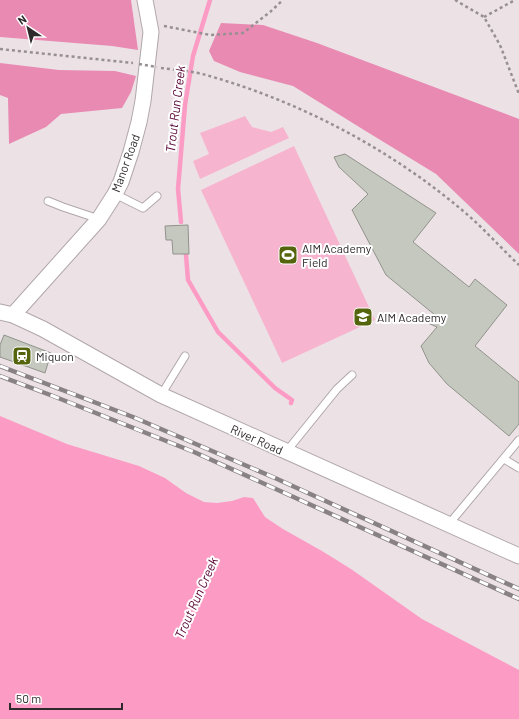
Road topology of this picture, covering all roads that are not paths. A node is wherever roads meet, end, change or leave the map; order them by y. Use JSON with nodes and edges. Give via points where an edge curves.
{"nodes":[{"id":1,"x":145,"y":0,"type":"edge"},
{"id":2,"x":115,"y":194,"type":"junction"},
{"id":3,"x":157,"y":196,"type":"dead end"},
{"id":4,"x":48,"y":201,"type":"dead end"},
{"id":5,"x":99,"y":219,"type":"junction"},
{"id":6,"x":6,"y":314,"type":"edge"},
{"id":7,"x":185,"y":356,"type":"dead end"},
{"id":8,"x":352,"y":374,"type":"dead end"},
{"id":9,"x":161,"y":395,"type":"junction"},
{"id":10,"x":519,"y":440,"type":"edge"},
{"id":11,"x":286,"y":452,"type":"junction"},
{"id":12,"x":504,"y":459,"type":"junction"},
{"id":13,"x":519,"y":468,"type":"edge"},
{"id":14,"x":449,"y":524,"type":"junction"},
{"id":15,"x":519,"y":556,"type":"edge"}],
"edges":[{"from":1,"to":2,"type":"street","name":"Manor Road","via":[[151,32],[139,122]]},
{"from":2,"to":3,"type":"lane","via":[[143,208]]},
{"from":2,"to":5,"type":"street","name":"Manor Road"},
{"from":4,"to":5,"type":"lane"},
{"from":5,"to":6,"type":"street","name":"Manor Road"},
{"from":6,"to":9,"type":"street","name":"River Road","via":[[43,329]]},
{"from":7,"to":9,"type":"lane"},
{"from":8,"to":11,"type":"lane"},
{"from":9,"to":11,"type":"street","name":"River Road"},
{"from":10,"to":12,"type":"lane"},
{"from":11,"to":14,"type":"street","name":"River Road"},
{"from":12,"to":13,"type":"lane"},
{"from":12,"to":14,"type":"lane"},
{"from":14,"to":15,"type":"street","name":"River Road"}]}
